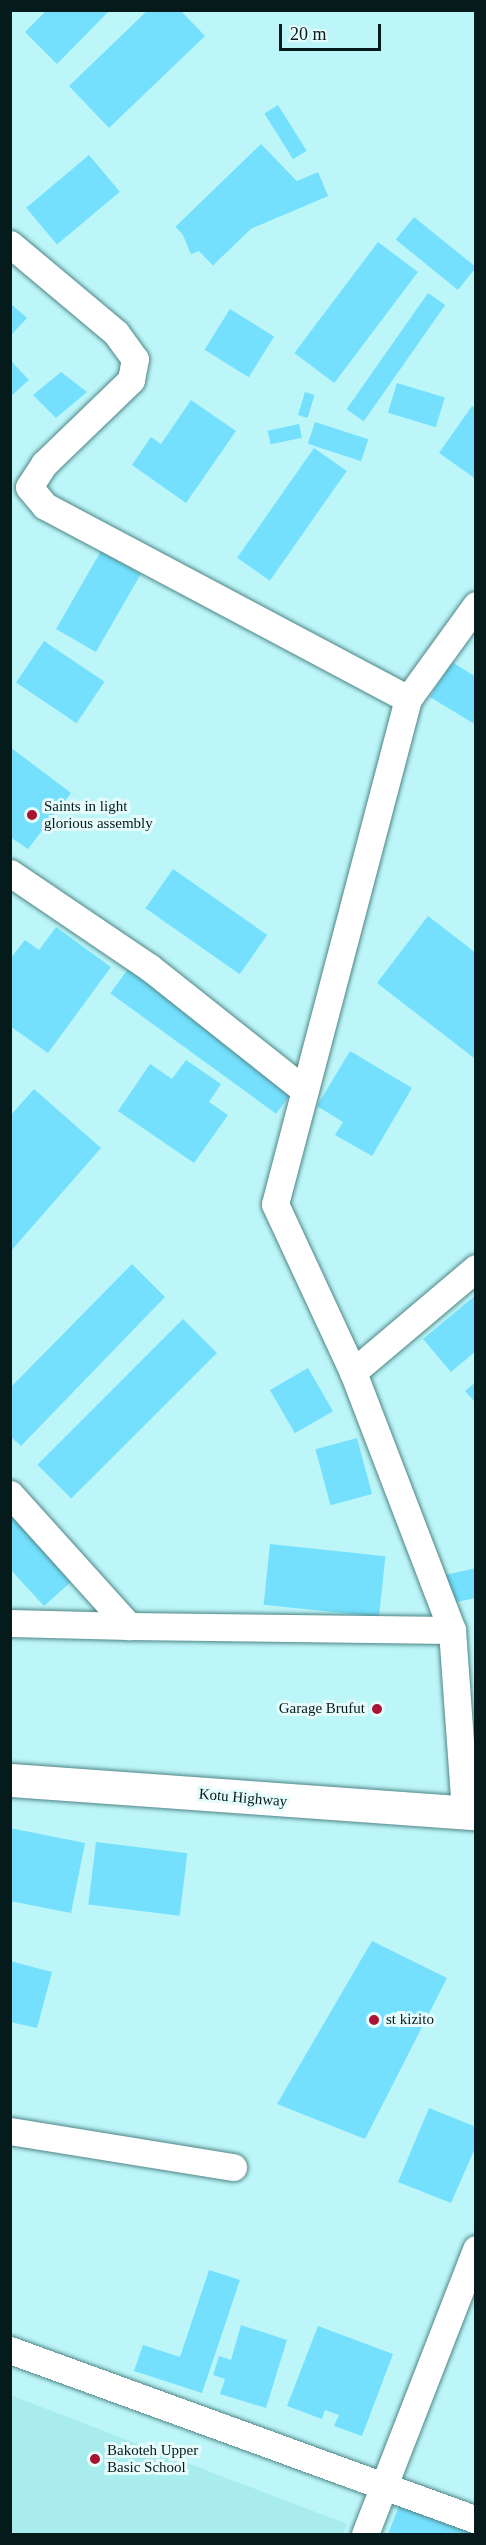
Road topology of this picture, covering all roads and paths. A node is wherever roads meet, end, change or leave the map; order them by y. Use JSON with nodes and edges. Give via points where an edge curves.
{"nodes":[{"id":1,"x":10,"y":244,"type":"edge"},
{"id":2,"x":476,"y":605,"type":"edge"},
{"id":3,"x":408,"y":699,"type":"junction"},
{"id":4,"x":10,"y":873,"type":"edge"},
{"id":5,"x":304,"y":1090,"type":"junction"},
{"id":6,"x":476,"y":1268,"type":"edge"},
{"id":7,"x":353,"y":1372,"type":"junction"},
{"id":8,"x":10,"y":1494,"type":"edge"},
{"id":9,"x":10,"y":1623,"type":"edge"},
{"id":10,"x":129,"y":1626,"type":"junction"},
{"id":11,"x":452,"y":1630,"type":"junction"},
{"id":12,"x":10,"y":1780,"type":"edge"},
{"id":13,"x":470,"y":1812,"type":"edge"},
{"id":14,"x":10,"y":2131,"type":"edge"},
{"id":15,"x":233,"y":2167,"type":"dead end"},
{"id":16,"x":476,"y":2248,"type":"edge"},
{"id":17,"x":10,"y":2350,"type":"edge"},
{"id":18,"x":384,"y":2485,"type":"junction"},
{"id":19,"x":476,"y":2520,"type":"edge"},
{"id":20,"x":365,"y":2535,"type":"edge"}],
"edges":[{"from":1,"to":3,"type":"street","via":[[116,333],[135,359],[131,380],[44,464],[29,487],[45,506]]},
{"from":2,"to":3,"type":"street"},
{"from":3,"to":5,"type":"street"},
{"from":4,"to":5,"type":"street","via":[[149,967]]},
{"from":5,"to":7,"type":"street","via":[[274,1204]]},
{"from":6,"to":7,"type":"street"},
{"from":7,"to":11,"type":"street"},
{"from":8,"to":10,"type":"street"},
{"from":9,"to":10,"type":"street"},
{"from":10,"to":11,"type":"street"},
{"from":11,"to":13,"type":"street"},
{"from":12,"to":13,"type":"street","name":"Kotu Highway","via":[[337,1806]]},
{"from":14,"to":15,"type":"street"},
{"from":16,"to":18,"type":"street"},
{"from":17,"to":18,"type":"street"},
{"from":18,"to":19,"type":"street"},
{"from":18,"to":20,"type":"street"}]}
